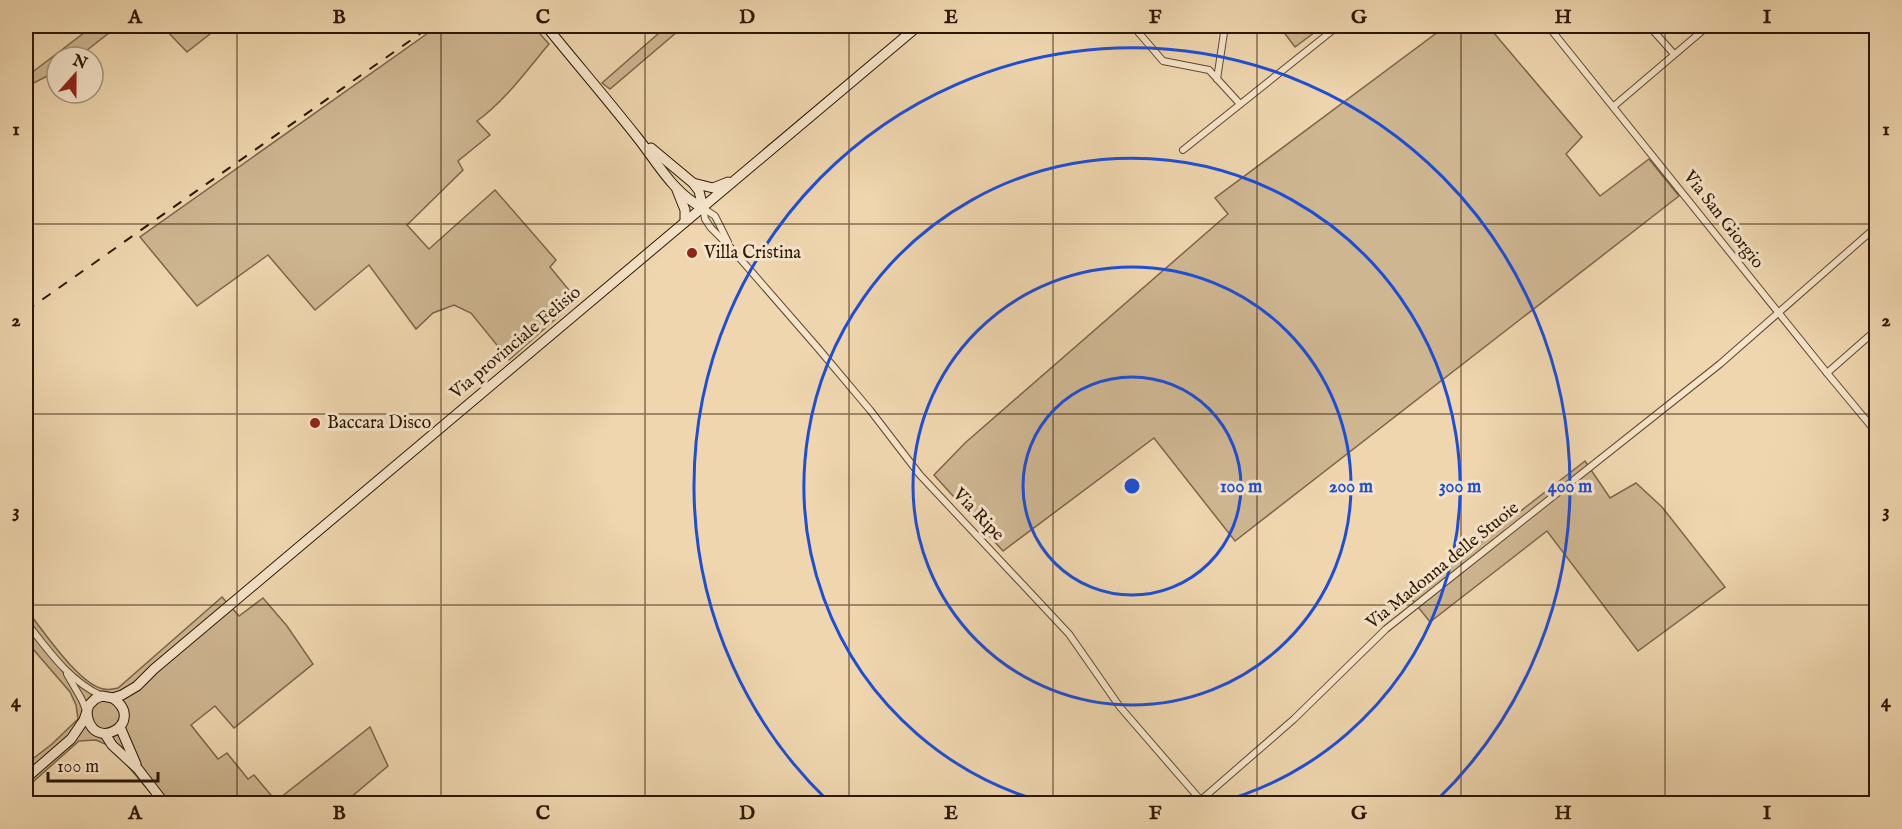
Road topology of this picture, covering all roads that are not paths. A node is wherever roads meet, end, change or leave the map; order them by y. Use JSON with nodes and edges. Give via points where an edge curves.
{"nodes":[{"id":1,"x":546,"y":26,"type":"edge"},
{"id":2,"x":918,"y":26,"type":"edge"},
{"id":3,"x":1133,"y":26,"type":"edge"},
{"id":4,"x":1149,"y":26,"type":"edge"},
{"id":5,"x":1225,"y":26,"type":"edge"},
{"id":6,"x":1338,"y":26,"type":"edge"},
{"id":7,"x":1548,"y":26,"type":"edge"},
{"id":8,"x":1649,"y":26,"type":"edge"},
{"id":9,"x":1708,"y":26,"type":"edge"},
{"id":10,"x":1139,"y":33,"type":"junction"},
{"id":11,"x":1674,"y":54,"type":"junction"},
{"id":12,"x":1217,"y":79,"type":"junction"},
{"id":13,"x":1239,"y":104,"type":"junction"},
{"id":14,"x":1614,"y":106,"type":"junction"},
{"id":15,"x":639,"y":138,"type":"junction"},
{"id":16,"x":1183,"y":150,"type":"dead end"},
{"id":17,"x":748,"y":169,"type":"junction"},
{"id":18,"x":693,"y":183,"type":"junction"},
{"id":19,"x":675,"y":187,"type":"junction"},
{"id":20,"x":703,"y":208,"type":"junction"},
{"id":21,"x":685,"y":222,"type":"junction"},
{"id":22,"x":1876,"y":227,"type":"edge"},
{"id":23,"x":1778,"y":313,"type":"junction"},
{"id":24,"x":1876,"y":330,"type":"edge"},
{"id":25,"x":1827,"y":373,"type":"junction"},
{"id":26,"x":1876,"y":432,"type":"edge"},
{"id":27,"x":26,"y":622,"type":"edge"},
{"id":28,"x":66,"y":671,"type":"junction"},
{"id":29,"x":137,"y":686,"type":"junction"},
{"id":30,"x":102,"y":696,"type":"junction"},
{"id":31,"x":113,"y":698,"type":"junction"},
{"id":32,"x":123,"y":709,"type":"junction"},
{"id":33,"x":87,"y":713,"type":"junction"},
{"id":34,"x":120,"y":727,"type":"junction"},
{"id":35,"x":101,"y":733,"type":"junction"},
{"id":36,"x":71,"y":739,"type":"junction"},
{"id":37,"x":138,"y":769,"type":"junction"},
{"id":38,"x":26,"y":778,"type":"edge"},
{"id":39,"x":1203,"y":802,"type":"edge"},
{"id":40,"x":165,"y":804,"type":"edge"}],
"edges":[{"from":1,"to":15,"type":"main road"},
{"from":2,"to":17,"type":"main road","name":"Via provinciale Felisio"},
{"from":3,"to":10,"type":"street"},
{"from":4,"to":10,"type":"street"},
{"from":5,"to":12,"type":"street"},
{"from":6,"to":13,"type":"street"},
{"from":7,"to":14,"type":"street","name":"Via San Giorgio"},
{"from":8,"to":11,"type":"street"},
{"from":9,"to":11,"type":"street"},
{"from":10,"to":12,"type":"street","via":[[1163,61],[1209,70]]},
{"from":11,"to":14,"type":"street"},
{"from":12,"to":13,"type":"street"},
{"from":13,"to":16,"type":"street"},
{"from":14,"to":23,"type":"street","name":"Via San Giorgio"},
{"from":15,"to":18,"type":"main road"},
{"from":15,"to":19,"type":"main road"},
{"from":17,"to":18,"type":"main road","via":[[722,186],[711,188]]},
{"from":17,"to":20,"type":"main road","name":"Via provinciale Felisio"},
{"from":18,"to":20,"type":"main road"},
{"from":19,"to":20,"type":"main road"},
{"from":19,"to":21,"type":"main road","via":[[685,210]]},
{"from":20,"to":21,"type":"main road","name":"Via provinciale Felisio"},
{"from":20,"to":39,"type":"street","name":"Via Ripe","via":[[711,228],[855,392],[920,476],[1069,634],[1120,707]]},
{"from":21,"to":29,"type":"main road","name":"Via provinciale Felisio"},
{"from":22,"to":23,"type":"street","name":"Via Madonna delle Stuoie"},
{"from":23,"to":25,"type":"street","name":"Via San Giorgio"},
{"from":23,"to":39,"type":"street","name":"Via Madonna delle Stuoie","via":[[1720,364],[1386,629]]},
{"from":24,"to":25,"type":"street"},
{"from":25,"to":26,"type":"street","name":"Via San Giorgio"},
{"from":27,"to":28,"type":"street"},
{"from":28,"to":30,"type":"street"},
{"from":28,"to":33,"type":"street"},
{"from":29,"to":31,"type":"main road"},
{"from":29,"to":32,"type":"main road"},
{"from":30,"to":31,"type":"main road"},
{"from":30,"to":33,"type":"main road","via":[[89,705]]},
{"from":31,"to":32,"type":"main road"},
{"from":32,"to":34,"type":"main road"},
{"from":33,"to":35,"type":"main road","via":[[91,728]]},
{"from":33,"to":36,"type":"main road"},
{"from":34,"to":35,"type":"main road","via":[[112,733]]},
{"from":34,"to":37,"type":"main road"},
{"from":35,"to":36,"type":"main road","via":[[84,733]]},
{"from":35,"to":37,"type":"main road"},
{"from":36,"to":38,"type":"main road"},
{"from":37,"to":40,"type":"main road"}]}
